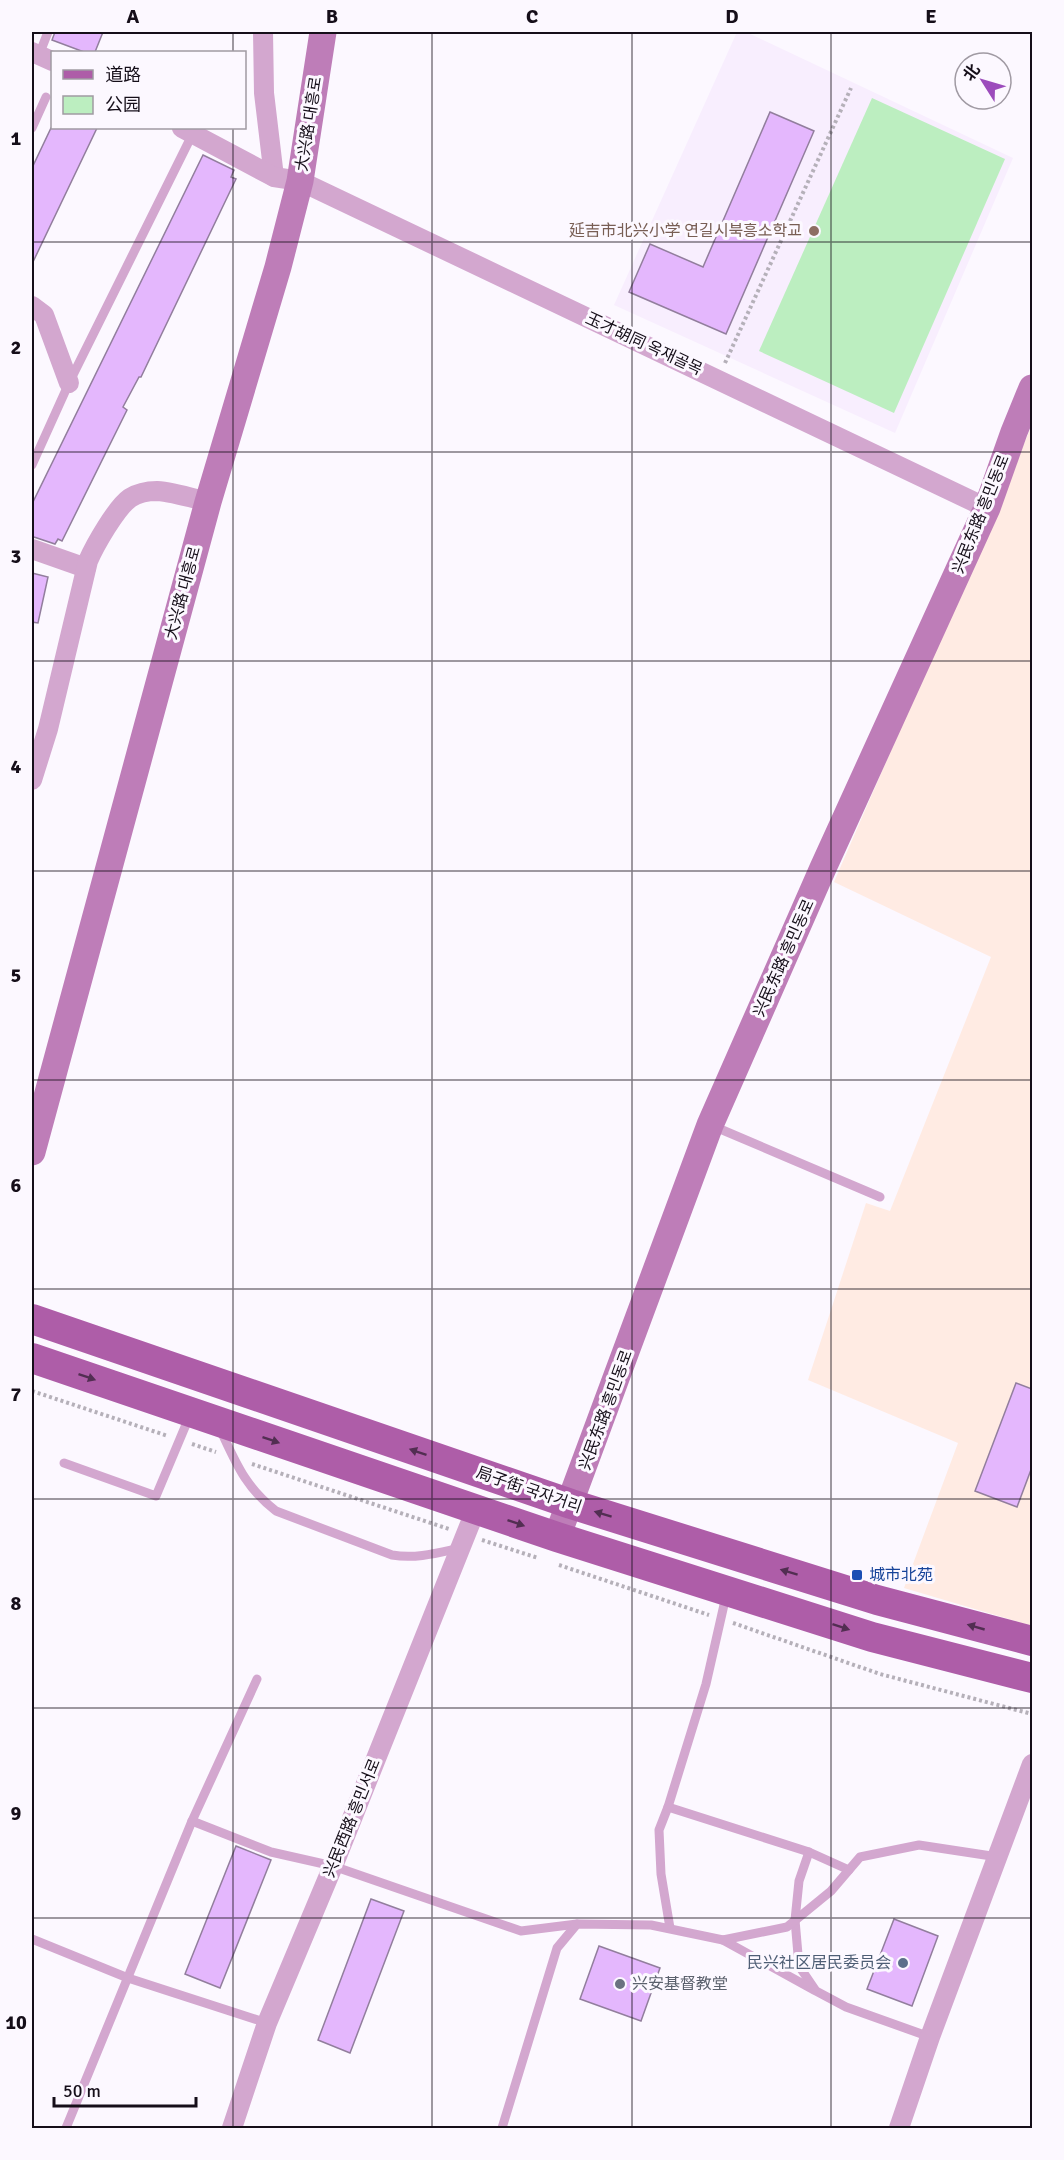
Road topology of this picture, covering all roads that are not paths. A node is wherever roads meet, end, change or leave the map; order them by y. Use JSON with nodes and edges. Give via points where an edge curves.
{"nodes":[{"id":1,"x":48,"y":32,"type":"edge"},
{"id":2,"x":263,"y":32,"type":"edge"},
{"id":3,"x":323,"y":32,"type":"edge"},
{"id":4,"x":41,"y":56,"type":"edge"},
{"id":5,"x":46,"y":98,"type":"dead end"},
{"id":6,"x":32,"y":128,"type":"edge"},
{"id":7,"x":188,"y":130,"type":"edge"},
{"id":8,"x":287,"y":179,"type":"junction"},
{"id":9,"x":32,"y":306,"type":"edge"},
{"id":10,"x":69,"y":383,"type":"junction"},
{"id":11,"x":1032,"y":388,"type":"edge"},
{"id":12,"x":32,"y":465,"type":"edge"},
{"id":13,"x":208,"y":502,"type":"junction"},
{"id":14,"x":987,"y":508,"type":"junction"},
{"id":15,"x":32,"y":549,"type":"edge"},
{"id":16,"x":86,"y":568,"type":"junction"},
{"id":17,"x":32,"y":780,"type":"edge"},
{"id":18,"x":710,"y":1125,"type":"junction"},
{"id":19,"x":32,"y":1152,"type":"edge"},
{"id":20,"x":880,"y":1197,"type":"dead end"},
{"id":21,"x":32,"y":1320,"type":"edge"},
{"id":22,"x":32,"y":1358,"type":"edge"},
{"id":23,"x":204,"y":1417,"type":"junction"},
{"id":24,"x":64,"y":1463,"type":"dead end"},
{"id":25,"x":571,"y":1504,"type":"junction"},
{"id":26,"x":476,"y":1509,"type":"junction"},
{"id":27,"x":557,"y":1537,"type":"junction"},
{"id":28,"x":460,"y":1548,"type":"junction"},
{"id":29,"x":727,"y":1591,"type":"junction"},
{"id":30,"x":1032,"y":1641,"type":"edge"},
{"id":31,"x":1032,"y":1678,"type":"edge"},
{"id":32,"x":257,"y":1679,"type":"dead end"},
{"id":33,"x":1032,"y":1764,"type":"edge"},
{"id":34,"x":668,"y":1807,"type":"junction"},
{"id":35,"x":192,"y":1821,"type":"junction"},
{"id":36,"x":809,"y":1852,"type":"junction"},
{"id":37,"x":998,"y":1857,"type":"junction"},
{"id":38,"x":333,"y":1866,"type":"junction"},
{"id":39,"x":849,"y":1870,"type":"junction"},
{"id":40,"x":795,"y":1920,"type":"junction"},
{"id":41,"x":577,"y":1924,"type":"junction"},
{"id":42,"x":670,"y":1928,"type":"junction"},
{"id":43,"x":32,"y":1939,"type":"edge"},
{"id":44,"x":723,"y":1940,"type":"junction"},
{"id":45,"x":128,"y":1978,"type":"junction"},
{"id":46,"x":816,"y":1991,"type":"junction"},
{"id":47,"x":267,"y":2023,"type":"junction"},
{"id":48,"x":930,"y":2037,"type":"junction"},
{"id":49,"x":66,"y":2128,"type":"edge"},
{"id":50,"x":232,"y":2128,"type":"edge"},
{"id":51,"x":502,"y":2128,"type":"edge"},
{"id":52,"x":899,"y":2128,"type":"edge"}],
"edges":[{"from":1,"to":4,"type":"lane"},
{"from":2,"to":8,"type":"street","via":[[264,93]]},
{"from":3,"to":8,"type":"street","name":"大兴路 대흥로"},
{"from":5,"to":6,"type":"lane"},
{"from":7,"to":8,"type":"street","name":"玉才胡同 옥재골목"},
{"from":7,"to":10,"type":"lane"},
{"from":8,"to":13,"type":"street","name":"大兴路 대흥로","via":[[278,267]]},
{"from":8,"to":14,"type":"street","name":"玉才胡同 옥재골목"},
{"from":9,"to":10,"type":"street","via":[[44,315]]},
{"from":10,"to":12,"type":"lane"},
{"from":11,"to":14,"type":"street","name":"兴民东路 흥민동로"},
{"from":13,"to":16,"type":"street","via":[[160,491],[130,498],[92,550]]},
{"from":13,"to":19,"type":"street","name":"大兴路 대흥로"},
{"from":14,"to":18,"type":"street","name":"兴民东路 흥민동로"},
{"from":15,"to":16,"type":"street"},
{"from":16,"to":17,"type":"street"},
{"from":18,"to":20,"type":"lane"},
{"from":18,"to":25,"type":"street","name":"兴民东路 흥민동로"},
{"from":25,"to":21,"type":"main road","name":"局子街 국자거리","one_way":true},
{"from":22,"to":23,"type":"main road","one_way":true},
{"from":23,"to":24,"type":"lane","via":[[156,1496]]},
{"from":23,"to":26,"type":"main road","one_way":true},
{"from":23,"to":28,"type":"lane","via":[[247,1483],[276,1511],[406,1558]]},
{"from":25,"to":27,"type":"street","name":"兴民东路 흥민동로"},
{"from":30,"to":25,"type":"main road","name":"局子街 국자거리","one_way":true,"via":[[877,1600]]},
{"from":26,"to":27,"type":"main road","one_way":true},
{"from":26,"to":28,"type":"street","name":"兴民西路 흥민서로"},
{"from":27,"to":29,"type":"main road"},
{"from":28,"to":38,"type":"street","name":"兴民西路 흥민서로"},
{"from":29,"to":31,"type":"main road","one_way":true,"via":[[872,1637]]},
{"from":29,"to":34,"type":"lane","via":[[706,1684]]},
{"from":32,"to":35,"type":"lane"},
{"from":33,"to":37,"type":"street"},
{"from":34,"to":36,"type":"lane"},
{"from":34,"to":42,"type":"lane","via":[[658,1830]]},
{"from":35,"to":38,"type":"lane","via":[[271,1852]]},
{"from":35,"to":45,"type":"lane"},
{"from":36,"to":39,"type":"lane"},
{"from":36,"to":40,"type":"lane","via":[[799,1881]]},
{"from":37,"to":39,"type":"lane","via":[[919,1845],[860,1857]]},
{"from":37,"to":48,"type":"street"},
{"from":38,"to":41,"type":"lane","via":[[521,1931]]},
{"from":38,"to":47,"type":"street","name":"兴民西路 흥민서로"},
{"from":39,"to":40,"type":"lane","via":[[831,1891]]},
{"from":40,"to":44,"type":"lane","via":[[787,1927]]},
{"from":40,"to":46,"type":"lane","via":[[799,1966]]},
{"from":41,"to":42,"type":"lane","via":[[651,1924]]},
{"from":41,"to":51,"type":"lane","via":[[557,1948]]},
{"from":42,"to":44,"type":"lane"},
{"from":43,"to":45,"type":"lane"},
{"from":44,"to":46,"type":"lane"},
{"from":45,"to":47,"type":"lane"},
{"from":45,"to":49,"type":"lane"},
{"from":46,"to":48,"type":"lane","via":[[846,2007]]},
{"from":47,"to":50,"type":"street","name":"兴民西路 흥민서로"},
{"from":48,"to":52,"type":"street"}]}
